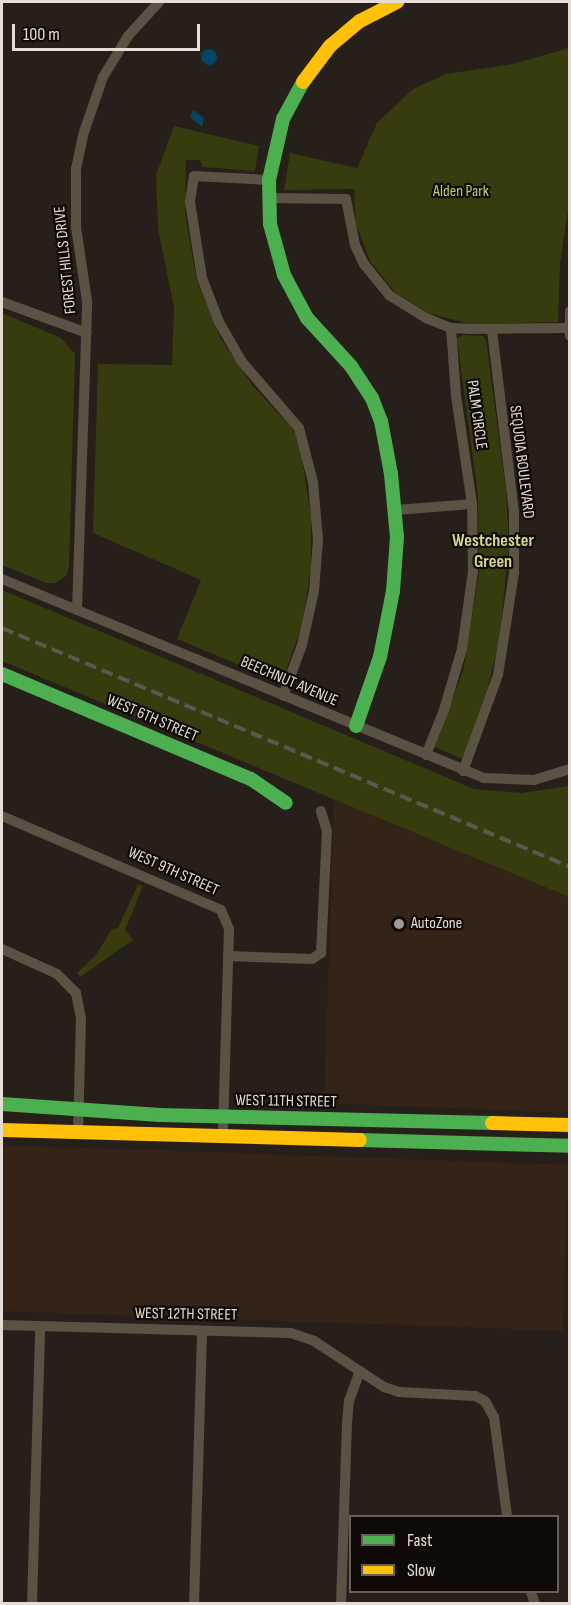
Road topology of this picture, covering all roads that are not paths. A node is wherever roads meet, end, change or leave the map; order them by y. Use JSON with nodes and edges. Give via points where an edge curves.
{"nodes":[{"id":1,"x":159,"y":2,"type":"edge"},
{"id":2,"x":397,"y":2,"type":"edge"},
{"id":3,"x":269,"y":180,"type":"junction"},
{"id":4,"x":268,"y":198,"type":"junction"},
{"id":5,"x":2,"y":302,"type":"edge"},
{"id":6,"x":570,"y":311,"type":"edge"},
{"id":7,"x":451,"y":328,"type":"junction"},
{"id":8,"x":569,"y":328,"type":"edge"},
{"id":9,"x":492,"y":330,"type":"junction"},
{"id":10,"x":87,"y":333,"type":"junction"},
{"id":11,"x":570,"y":336,"type":"edge"},
{"id":12,"x":472,"y":504,"type":"junction"},
{"id":13,"x":396,"y":510,"type":"junction"},
{"id":14,"x":2,"y":579,"type":"edge"},
{"id":15,"x":77,"y":610,"type":"junction"},
{"id":16,"x":2,"y":674,"type":"edge"},
{"id":17,"x":283,"y":696,"type":"junction"},
{"id":18,"x":356,"y":726,"type":"junction"},
{"id":19,"x":426,"y":755,"type":"junction"},
{"id":20,"x":570,"y":769,"type":"edge"},
{"id":21,"x":463,"y":771,"type":"junction"},
{"id":22,"x":286,"y":802,"type":"dead end"},
{"id":23,"x":321,"y":811,"type":"dead end"},
{"id":24,"x":2,"y":816,"type":"edge"},
{"id":25,"x":2,"y":949,"type":"edge"},
{"id":26,"x":228,"y":956,"type":"junction"},
{"id":27,"x":2,"y":1104,"type":"edge"},
{"id":28,"x":78,"y":1110,"type":"junction"},
{"id":29,"x":224,"y":1117,"type":"junction"},
{"id":30,"x":570,"y":1125,"type":"edge"},
{"id":31,"x":2,"y":1130,"type":"edge"},
{"id":32,"x":78,"y":1132,"type":"junction"},
{"id":33,"x":223,"y":1136,"type":"junction"},
{"id":34,"x":570,"y":1146,"type":"edge"},
{"id":35,"x":2,"y":1325,"type":"edge"},
{"id":36,"x":40,"y":1327,"type":"junction"},
{"id":37,"x":202,"y":1331,"type":"junction"},
{"id":38,"x":360,"y":1371,"type":"junction"},
{"id":39,"x":507,"y":1515,"type":"edge"},
{"id":40,"x":32,"y":1604,"type":"edge"},
{"id":41,"x":194,"y":1604,"type":"edge"},
{"id":42,"x":341,"y":1604,"type":"edge"}],
"edges":[{"from":1,"to":10,"type":"street","name":"FOREST HILLS DRIVE","via":[[113,59],[94,99],[80,150],[75,211],[87,301]]},
{"from":2,"to":3,"type":"main road","via":[[360,21],[311,68],[283,119]]},
{"from":3,"to":4,"type":"main road"},
{"from":3,"to":17,"type":"street","via":[[194,176],[190,202],[202,278],[219,322],[242,362],[299,428],[309,458],[317,513],[315,579],[308,624]]},
{"from":4,"to":7,"type":"street","via":[[346,199],[355,244],[376,280],[404,306]]},
{"from":4,"to":13,"type":"main road","via":[[272,234],[284,275],[307,318],[351,366],[372,398],[381,421]]},
{"from":5,"to":10,"type":"street"},
{"from":6,"to":8,"type":"street"},
{"from":7,"to":9,"type":"street"},
{"from":7,"to":12,"type":"street","name":"PALM CIRCLE","via":[[456,396]]},
{"from":8,"to":9,"type":"street"},
{"from":8,"to":11,"type":"street"},
{"from":9,"to":21,"type":"street","name":"SEQUOIA BOULEVARD","via":[[512,489],[514,573],[498,675]]},
{"from":10,"to":15,"type":"street","name":"FOREST HILLS DRIVE"},
{"from":12,"to":13,"type":"street"},
{"from":12,"to":19,"type":"street","name":"PALM CIRCLE","via":[[472,572],[464,640]]},
{"from":13,"to":18,"type":"main road","via":[[396,562],[388,624]]},
{"from":14,"to":15,"type":"street","name":"BEECHNUT AVENUE"},
{"from":15,"to":17,"type":"street","name":"BEECHNUT AVENUE"},
{"from":16,"to":22,"type":"main road","name":"WEST 6TH STREET","via":[[251,779]]},
{"from":17,"to":18,"type":"street","name":"BEECHNUT AVENUE"},
{"from":18,"to":19,"type":"street","name":"BEECHNUT AVENUE"},
{"from":19,"to":21,"type":"street","name":"BEECHNUT AVENUE"},
{"from":20,"to":21,"type":"street","name":"BEECHNUT AVENUE","via":[[534,780],[508,782]]},
{"from":23,"to":26,"type":"street","via":[[327,831],[321,953],[312,959]]},
{"from":24,"to":26,"type":"street","name":"WEST 9TH STREET","via":[[212,904],[227,920]]},
{"from":25,"to":28,"type":"street","via":[[57,974],[76,993],[81,1018]]},
{"from":26,"to":29,"type":"street","name":"WEST 9TH STREET"},
{"from":27,"to":28,"type":"main road","name":"WEST 11TH STREET"},
{"from":28,"to":29,"type":"main road","name":"WEST 11TH STREET"},
{"from":28,"to":32,"type":"street"},
{"from":29,"to":30,"type":"main road","name":"WEST 11TH STREET"},
{"from":29,"to":33,"type":"street","name":"WEST 9TH STREET"},
{"from":31,"to":32,"type":"main road"},
{"from":32,"to":33,"type":"main road"},
{"from":33,"to":34,"type":"main road"},
{"from":35,"to":36,"type":"street","name":"WEST 12TH STREET"},
{"from":36,"to":37,"type":"street","name":"WEST 12TH STREET"},
{"from":36,"to":40,"type":"street"},
{"from":37,"to":38,"type":"street","name":"WEST 12TH STREET","via":[[291,1333],[314,1341]]},
{"from":37,"to":41,"type":"street"},
{"from":38,"to":39,"type":"street","name":"WEST 12TH STREET","via":[[399,1392],[476,1396],[485,1401],[494,1417]]},
{"from":38,"to":42,"type":"street","via":[[349,1401],[347,1423]]}]}
